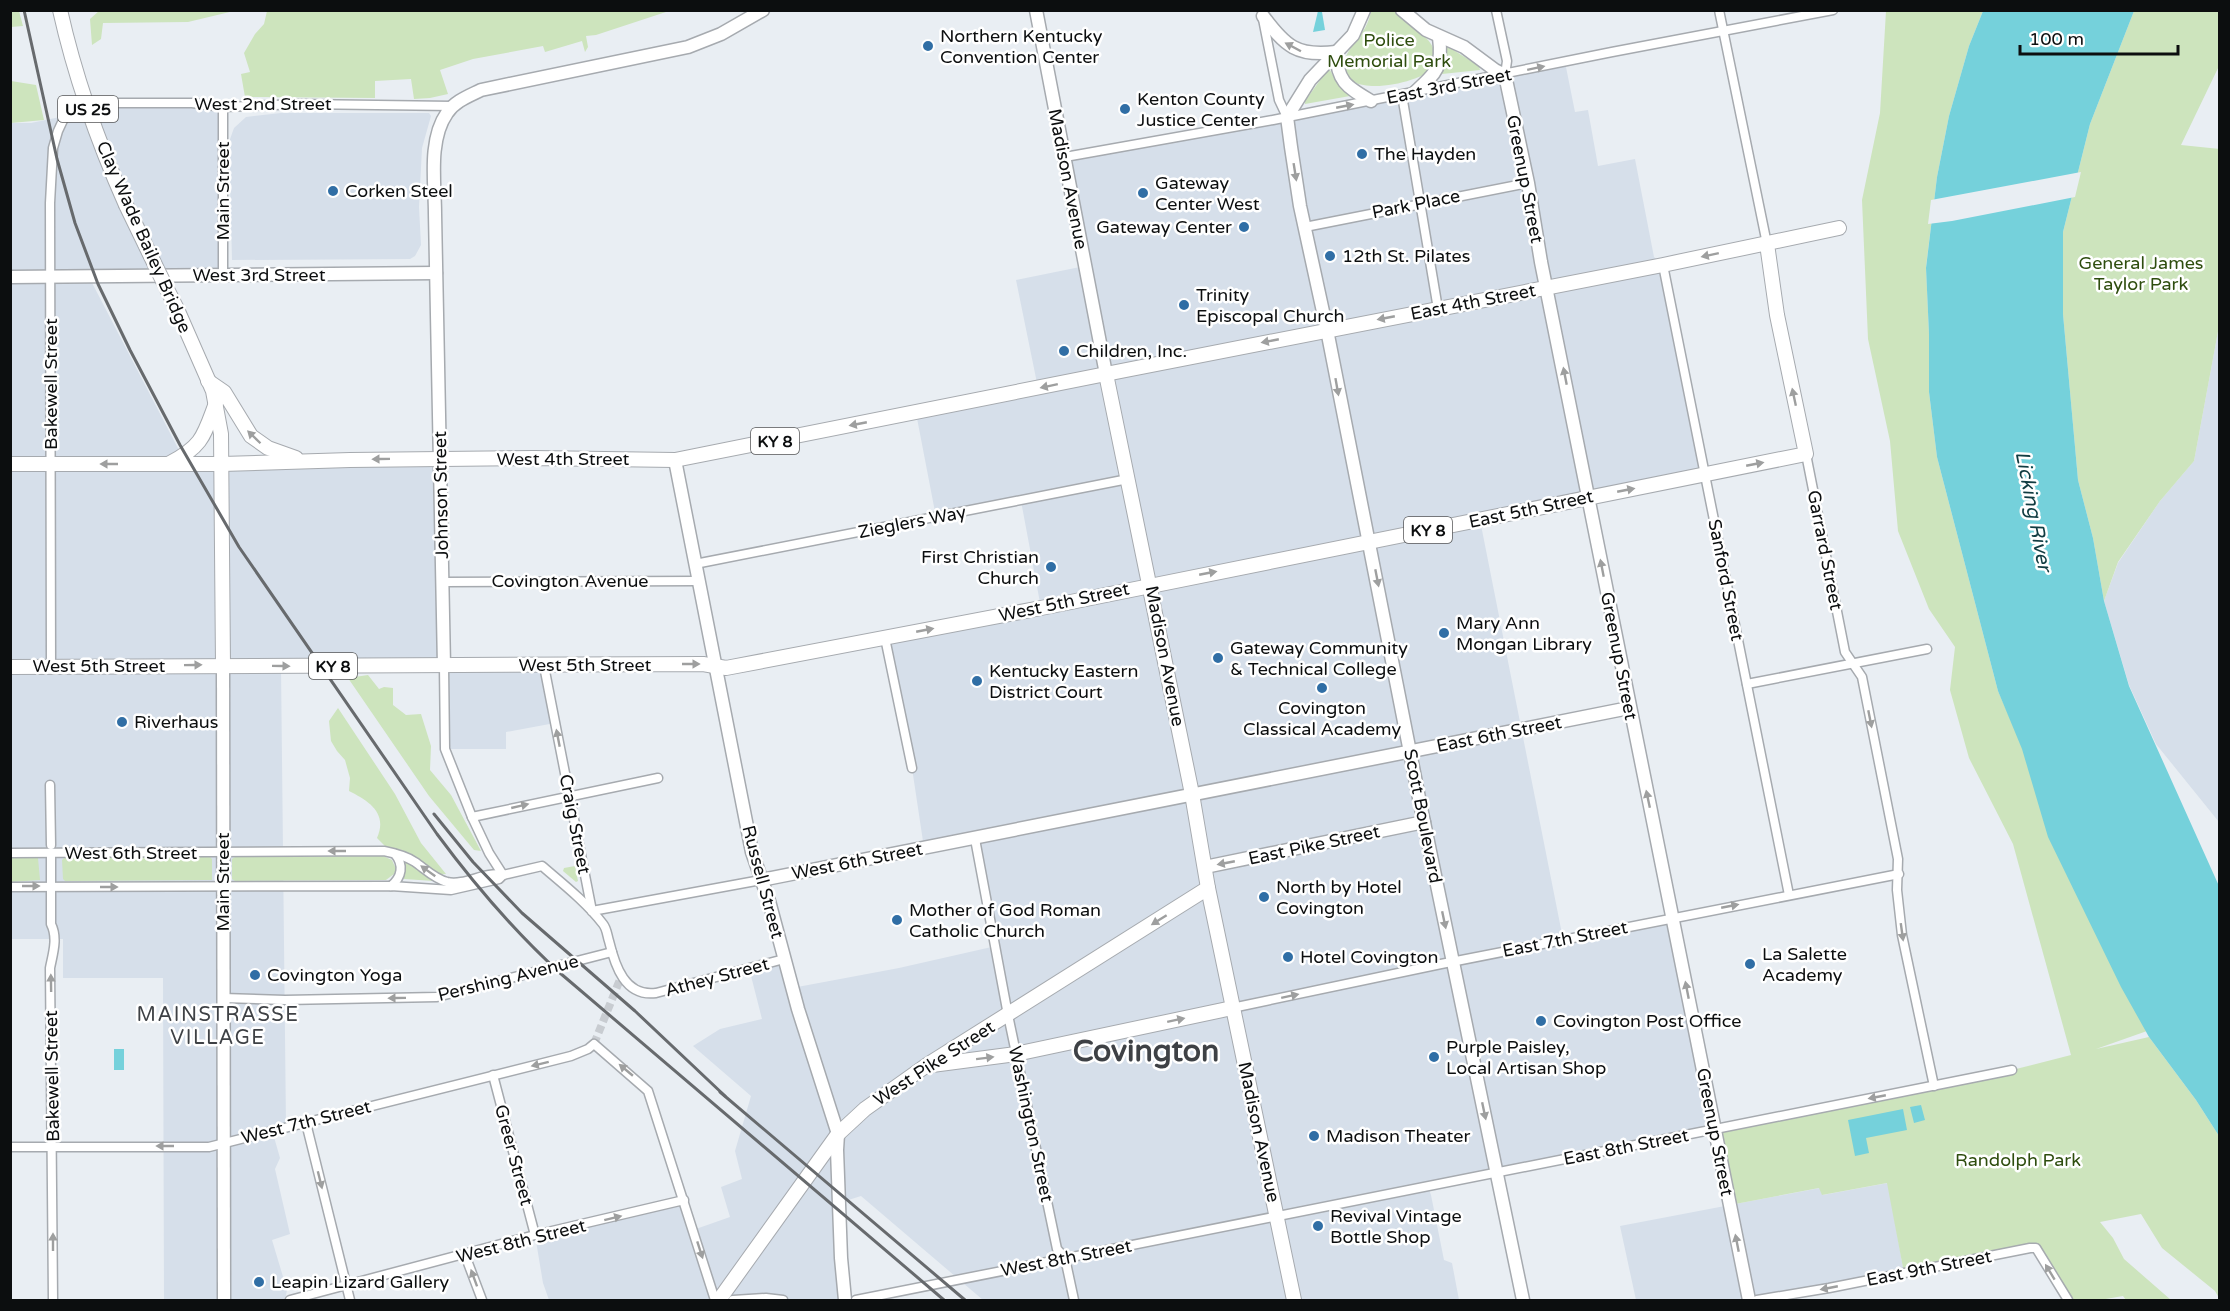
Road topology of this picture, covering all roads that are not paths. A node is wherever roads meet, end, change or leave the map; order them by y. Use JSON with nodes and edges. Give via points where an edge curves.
{"nodes":[{"id":1,"x":60,"y":10,"type":"edge"},
{"id":2,"x":763,"y":10,"type":"edge"},
{"id":3,"x":1036,"y":10,"type":"edge"},
{"id":4,"x":1364,"y":10,"type":"edge"},
{"id":5,"x":1402,"y":10,"type":"edge"},
{"id":6,"x":1496,"y":10,"type":"edge"},
{"id":7,"x":1719,"y":10,"type":"edge"},
{"id":8,"x":1833,"y":10,"type":"edge"},
{"id":9,"x":1262,"y":13,"type":"edge"},
{"id":10,"x":1723,"y":31,"type":"junction"},
{"id":11,"x":1439,"y":38,"type":"junction"},
{"id":12,"x":1336,"y":52,"type":"junction"},
{"id":13,"x":1505,"y":75,"type":"junction"},
{"id":14,"x":1409,"y":94,"type":"junction"},
{"id":15,"x":1371,"y":101,"type":"junction"},
{"id":16,"x":453,"y":106,"type":"junction"},
{"id":17,"x":223,"y":107,"type":"junction"},
{"id":18,"x":74,"y":108,"type":"joint"},
{"id":19,"x":1287,"y":117,"type":"junction"},
{"id":20,"x":1065,"y":158,"type":"junction"},
{"id":21,"x":1528,"y":183,"type":"junction"},
{"id":22,"x":1419,"y":204,"type":"junction"},
{"id":23,"x":1305,"y":227,"type":"junction"},
{"id":24,"x":1839,"y":228,"type":"dead end"},
{"id":25,"x":1767,"y":244,"type":"junction"},
{"id":26,"x":1663,"y":265,"type":"junction"},
{"id":27,"x":436,"y":273,"type":"junction"},
{"id":28,"x":223,"y":275,"type":"junction"},
{"id":29,"x":10,"y":277,"type":"edge"},
{"id":30,"x":50,"y":277,"type":"junction"},
{"id":31,"x":1546,"y":287,"type":"junction"},
{"id":32,"x":1438,"y":309,"type":"junction"},
{"id":33,"x":1327,"y":330,"type":"junction"},
{"id":34,"x":1106,"y":374,"type":"junction"},
{"id":35,"x":208,"y":381,"type":"junction"},
{"id":36,"x":216,"y":403,"type":"junction"},
{"id":37,"x":1806,"y":454,"type":"junction"},
{"id":38,"x":440,"y":459,"type":"junction"},
{"id":39,"x":675,"y":460,"type":"junction"},
{"id":40,"x":306,"y":462,"type":"junction"},
{"id":41,"x":10,"y":464,"type":"edge"},
{"id":42,"x":51,"y":464,"type":"junction"},
{"id":43,"x":167,"y":464,"type":"junction"},
{"id":44,"x":222,"y":464,"type":"junction"},
{"id":45,"x":1705,"y":474,"type":"junction"},
{"id":46,"x":1128,"y":480,"type":"junction"},
{"id":47,"x":1588,"y":497,"type":"junction"},
{"id":48,"x":1369,"y":541,"type":"junction"},
{"id":49,"x":695,"y":564,"type":"junction"},
{"id":50,"x":698,"y":580,"type":"junction"},
{"id":51,"x":443,"y":582,"type":"junction"},
{"id":52,"x":1151,"y":584,"type":"junction"},
{"id":53,"x":885,"y":638,"type":"junction"},
{"id":54,"x":1927,"y":649,"type":"dead end"},
{"id":55,"x":1854,"y":664,"type":"junction"},
{"id":56,"x":223,"y":665,"type":"junction"},
{"id":57,"x":51,"y":666,"type":"junction"},
{"id":58,"x":444,"y":666,"type":"junction"},
{"id":59,"x":544,"y":666,"type":"junction"},
{"id":60,"x":10,"y":667,"type":"edge"},
{"id":61,"x":716,"y":667,"type":"junction"},
{"id":62,"x":1748,"y":684,"type":"junction"},
{"id":63,"x":1629,"y":708,"type":"junction"},
{"id":64,"x":1410,"y":752,"type":"junction"},
{"id":65,"x":912,"y":768,"type":"dead end"},
{"id":66,"x":658,"y":778,"type":"dead end"},
{"id":67,"x":50,"y":785,"type":"dead end"},
{"id":68,"x":1192,"y":794,"type":"junction"},
{"id":69,"x":569,"y":795,"type":"junction"},
{"id":70,"x":472,"y":817,"type":"junction"},
{"id":71,"x":1424,"y":822,"type":"junction"},
{"id":72,"x":975,"y":839,"type":"junction"},
{"id":73,"x":51,"y":849,"type":"junction"},
{"id":74,"x":10,"y":853,"type":"edge"},
{"id":75,"x":223,"y":853,"type":"junction"},
{"id":76,"x":395,"y":854,"type":"junction"},
{"id":77,"x":1205,"y":867,"type":"junction"},
{"id":78,"x":1899,"y":874,"type":"junction"},
{"id":79,"x":503,"y":875,"type":"junction"},
{"id":80,"x":761,"y":880,"type":"junction"},
{"id":81,"x":10,"y":886,"type":"edge"},
{"id":82,"x":51,"y":886,"type":"junction"},
{"id":83,"x":391,"y":886,"type":"junction"},
{"id":84,"x":223,"y":887,"type":"junction"},
{"id":85,"x":1208,"y":888,"type":"junction"},
{"id":86,"x":1789,"y":894,"type":"junction"},
{"id":87,"x":592,"y":911,"type":"junction"},
{"id":88,"x":1672,"y":918,"type":"junction"},
{"id":89,"x":612,"y":952,"type":"junction"},
{"id":90,"x":784,"y":959,"type":"junction"},
{"id":91,"x":1452,"y":962,"type":"junction"},
{"id":92,"x":621,"y":977,"type":"joint"},
{"id":93,"x":224,"y":998,"type":"junction"},
{"id":94,"x":1232,"y":1008,"type":"junction"},
{"id":95,"x":1008,"y":1015,"type":"junction"},
{"id":96,"x":1016,"y":1054,"type":"junction"},
{"id":97,"x":927,"y":1065,"type":"junction"},
{"id":98,"x":2012,"y":1070,"type":"dead end"},
{"id":99,"x":493,"y":1075,"type":"junction"},
{"id":100,"x":1934,"y":1086,"type":"junction"},
{"id":101,"x":306,"y":1123,"type":"junction"},
{"id":102,"x":1714,"y":1129,"type":"junction"},
{"id":103,"x":838,"y":1134,"type":"junction"},
{"id":104,"x":223,"y":1143,"type":"junction"},
{"id":105,"x":52,"y":1147,"type":"junction"},
{"id":106,"x":10,"y":1148,"type":"edge"},
{"id":107,"x":1497,"y":1172,"type":"junction"},
{"id":108,"x":684,"y":1200,"type":"junction"},
{"id":109,"x":1276,"y":1216,"type":"junction"},
{"id":110,"x":535,"y":1235,"type":"junction"},
{"id":111,"x":465,"y":1255,"type":"junction"},
{"id":112,"x":1065,"y":1258,"type":"junction"},
{"id":113,"x":345,"y":1286,"type":"junction"},
{"id":114,"x":53,"y":1300,"type":"edge"},
{"id":115,"x":224,"y":1300,"type":"edge"},
{"id":116,"x":290,"y":1300,"type":"edge"},
{"id":117,"x":350,"y":1300,"type":"edge"},
{"id":118,"x":482,"y":1300,"type":"edge"},
{"id":119,"x":717,"y":1300,"type":"edge"},
{"id":120,"x":733,"y":1300,"type":"edge"},
{"id":121,"x":783,"y":1300,"type":"edge"},
{"id":122,"x":845,"y":1300,"type":"edge"},
{"id":123,"x":856,"y":1300,"type":"edge"},
{"id":124,"x":1074,"y":1300,"type":"edge"},
{"id":125,"x":1294,"y":1300,"type":"edge"},
{"id":126,"x":1523,"y":1300,"type":"edge"},
{"id":127,"x":1749,"y":1300,"type":"edge"},
{"id":128,"x":1757,"y":1300,"type":"edge"},
{"id":129,"x":2068,"y":1300,"type":"edge"}],
"edges":[{"from":1,"to":35,"type":"main road","name":"Clay Wade Bailey Bridge","number":"US 25","bridge":true,"via":[[77,77],[110,169]]},
{"from":2,"to":16,"type":"main road","via":[[688,47],[481,90]]},
{"from":3,"to":20,"type":"main road","name":"Madison Avenue"},
{"from":4,"to":12,"type":"main road","via":[[1353,35]]},
{"from":5,"to":11,"type":"main road"},
{"from":6,"to":13,"type":"street","name":"Greenup Street","via":[[1507,62]]},
{"from":7,"to":10,"type":"street","name":"Garrard Street"},
{"from":8,"to":10,"type":"street","name":"East 3rd Street"},
{"from":12,"to":9,"type":"main road","one_way":true,"via":[[1297,50],[1278,36]]},
{"from":9,"to":19,"type":"street"},
{"from":13,"to":10,"type":"street","name":"East 3rd Street","one_way":true},
{"from":10,"to":25,"type":"street","name":"Garrard Street"},
{"from":11,"to":13,"type":"main road","via":[[1464,47]]},
{"from":11,"to":14,"type":"main road","via":[[1440,65],[1433,76]]},
{"from":12,"to":15,"type":"main road","via":[[1341,78]]},
{"from":12,"to":19,"type":"main road","via":[[1310,80]]},
{"from":13,"to":14,"type":"street","name":"East 3rd Street"},
{"from":13,"to":21,"type":"main road","name":"Greenup Street"},
{"from":14,"to":15,"type":"street","name":"East 3rd Street"},
{"from":14,"to":22,"type":"street"},
{"from":19,"to":15,"type":"street","name":"East 3rd Street","one_way":true},
{"from":16,"to":17,"type":"street","name":"West 2nd Street"},
{"from":16,"to":27,"type":"main road","name":"Johnson Street","via":[[439,130],[435,152]]},
{"from":17,"to":18,"type":"street","name":"West 2nd Street","via":[[104,103]]},
{"from":17,"to":28,"type":"street","name":"Main Street"},
{"from":18,"to":30,"type":"street","name":"Bakewell Street","via":[[65,116],[53,151]]},
{"from":19,"to":20,"type":"street","name":"East 3rd Street"},
{"from":19,"to":23,"type":"main road","one_way":true},
{"from":20,"to":34,"type":"main road","name":"Madison Avenue"},
{"from":21,"to":22,"type":"street","name":"Park Place"},
{"from":21,"to":31,"type":"main road","name":"Greenup Street"},
{"from":22,"to":23,"type":"street","name":"Park Place"},
{"from":22,"to":32,"type":"street"},
{"from":23,"to":33,"type":"main road","name":"Scott Boulevard"},
{"from":24,"to":25,"type":"main road","name":"East 4th Street","number":"KY 8"},
{"from":25,"to":26,"type":"main road","name":"East 4th Street","number":"KY 8","one_way":true},
{"from":37,"to":25,"type":"main road","name":"Garrard Street","one_way":true},
{"from":26,"to":31,"type":"main road","name":"East 4th Street","number":"KY 8"},
{"from":26,"to":45,"type":"street","name":"Sanford Street"},
{"from":27,"to":28,"type":"main road","name":"West 3rd Street"},
{"from":27,"to":38,"type":"main road","name":"Johnson Street"},
{"from":28,"to":30,"type":"main road","name":"West 3rd Street"},
{"from":29,"to":30,"type":"main road","name":"West 3rd Street"},
{"from":30,"to":42,"type":"street","name":"Bakewell Street"},
{"from":31,"to":32,"type":"main road","name":"East 4th Street","number":"KY 8"},
{"from":47,"to":31,"type":"main road","name":"Greenup Street","one_way":true},
{"from":32,"to":33,"type":"main road","name":"East 4th Street","number":"KY 8","one_way":true},
{"from":33,"to":34,"type":"main road","name":"East 4th Street","number":"KY 8","one_way":true},
{"from":33,"to":48,"type":"main road","name":"Scott Boulevard","one_way":true},
{"from":34,"to":39,"type":"main road","name":"West 4th Street","number":"KY 8","one_way":true},
{"from":34,"to":46,"type":"main road","name":"Madison Avenue"},
{"from":35,"to":36,"type":"main road","name":"Clay Wade Bailey Bridge","number":"US 25"},
{"from":40,"to":35,"type":"main road","one_way":true,"via":[[268,448],[251,436],[224,392]]},
{"from":36,"to":43,"type":"main road","via":[[196,447]]},
{"from":36,"to":44,"type":"main road","name":"Clay Wade Bailey Bridge","number":"US 25"},
{"from":45,"to":37,"type":"main road","name":"East 5th Street","number":"KY 8","one_way":true},
{"from":37,"to":55,"type":"street","name":"Garrard Street","via":[[1845,652]]},
{"from":38,"to":39,"type":"main road","name":"West 4th Street","number":"KY 8"},
{"from":38,"to":40,"type":"main road","name":"West 4th Street","number":"KY 8","one_way":true},
{"from":38,"to":51,"type":"main road","name":"Johnson Street"},
{"from":39,"to":49,"type":"main road","name":"Russell Street"},
{"from":40,"to":44,"type":"main road","name":"West 4th Street","number":"KY 8"},
{"from":41,"to":42,"type":"main road","name":"West 4th Street","number":"KY 8"},
{"from":43,"to":42,"type":"main road","name":"West 4th Street","number":"KY 8","one_way":true},
{"from":42,"to":57,"type":"street","name":"Bakewell Street"},
{"from":43,"to":44,"type":"main road","name":"West 4th Street","number":"KY 8"},
{"from":44,"to":56,"type":"main road","name":"Main Street","number":"US 25"},
{"from":47,"to":45,"type":"main road","name":"East 5th Street","number":"KY 8","one_way":true},
{"from":45,"to":62,"type":"street","name":"Sanford Street"},
{"from":46,"to":49,"type":"street","name":"Zieglers Way"},
{"from":46,"to":52,"type":"main road","name":"Madison Avenue"},
{"from":47,"to":48,"type":"main road","name":"East 5th Street","number":"KY 8"},
{"from":63,"to":47,"type":"main road","name":"Greenup Street","one_way":true},
{"from":52,"to":48,"type":"main road","name":"East 5th Street","number":"KY 8","one_way":true},
{"from":48,"to":64,"type":"main road","name":"Scott Boulevard","one_way":true},
{"from":49,"to":50,"type":"main road","name":"Russell Street"},
{"from":50,"to":51,"type":"street","name":"Covington Avenue"},
{"from":50,"to":61,"type":"main road","name":"Russell Street"},
{"from":51,"to":58,"type":"main road","name":"Johnson Street"},
{"from":53,"to":52,"type":"main road","name":"West 5th Street","number":"KY 8","one_way":true},
{"from":52,"to":68,"type":"main road","name":"Madison Avenue"},
{"from":53,"to":61,"type":"main road","name":"West 5th Street","number":"KY 8"},
{"from":53,"to":65,"type":"street"},
{"from":54,"to":55,"type":"street"},
{"from":55,"to":62,"type":"street"},
{"from":55,"to":78,"type":"street","name":"Garrard Street","one_way":true,"via":[[1862,677]]},
{"from":57,"to":56,"type":"main road","name":"West 5th Street","number":"KY 8","one_way":true},
{"from":56,"to":58,"type":"main road","name":"West 5th Street","number":"KY 8","one_way":true},
{"from":56,"to":75,"type":"main road","name":"Main Street","number":"US 25"},
{"from":57,"to":60,"type":"main road","name":"West 5th Street","number":"KY 8"},
{"from":58,"to":59,"type":"main road","name":"West 5th Street","number":"KY 8"},
{"from":58,"to":70,"type":"street","name":"Johnson Street","via":[[445,749]]},
{"from":59,"to":61,"type":"main road","name":"West 5th Street","number":"KY 8","one_way":true},
{"from":69,"to":59,"type":"street","name":"Craig Street","one_way":true},
{"from":61,"to":80,"type":"main road","name":"Russell Street","via":[[752,852]]},
{"from":62,"to":86,"type":"street","name":"Sanford Street"},
{"from":63,"to":64,"type":"main road","name":"East 6th Street"},
{"from":88,"to":63,"type":"main road","name":"Greenup Street","one_way":true},
{"from":64,"to":68,"type":"main road","name":"East 6th Street"},
{"from":64,"to":71,"type":"main road","name":"Scott Boulevard"},
{"from":66,"to":69,"type":"street"},
{"from":67,"to":73,"type":"street","name":"Bakewell Street"},
{"from":68,"to":72,"type":"main road","name":"West 6th Street"},
{"from":68,"to":77,"type":"main road","name":"Madison Avenue"},
{"from":70,"to":69,"type":"street","one_way":true},
{"from":69,"to":87,"type":"street","name":"Craig Street"},
{"from":70,"to":79,"type":"street","name":"Johnson Street"},
{"from":71,"to":77,"type":"main road","name":"East Pike Street","one_way":true},
{"from":71,"to":91,"type":"main road","name":"Scott Boulevard","one_way":true},
{"from":72,"to":80,"type":"main road","name":"West 6th Street"},
{"from":72,"to":95,"type":"street","name":"Washington Street"},
{"from":73,"to":74,"type":"street","name":"West 6th Street"},
{"from":73,"to":75,"type":"street","name":"West 6th Street"},
{"from":73,"to":82,"type":"street","name":"Bakewell Street"},
{"from":76,"to":75,"type":"street","name":"West 6th Street","one_way":true},
{"from":75,"to":84,"type":"main road","name":"Main Street","number":"US 25"},
{"from":79,"to":76,"type":"street","name":"West 6th Street","one_way":true,"via":[[494,873],[448,882],[413,860]]},
{"from":76,"to":83,"type":"street","via":[[400,871]]},
{"from":77,"to":85,"type":"main road","name":"Madison Avenue"},
{"from":78,"to":86,"type":"street","name":"East 7th Street"},
{"from":78,"to":100,"type":"street","name":"Garrard Street","one_way":true,"via":[[1902,935]]},
{"from":79,"to":83,"type":"street","name":"West 6th Street","via":[[456,890]]},
{"from":79,"to":87,"type":"street","name":"West 6th Street","via":[[542,866]]},
{"from":80,"to":87,"type":"street","name":"West 6th Street"},
{"from":80,"to":90,"type":"main road","name":"Russell Street"},
{"from":81,"to":82,"type":"street","name":"West 6th Street","one_way":true},
{"from":82,"to":84,"type":"street","name":"West 6th Street","one_way":true},
{"from":105,"to":82,"type":"street","name":"Bakewell Street","one_way":true,"via":[[50,968],[55,931],[51,924]]},
{"from":83,"to":84,"type":"street","name":"West 6th Street"},
{"from":84,"to":93,"type":"main road","name":"Main Street","number":"US 25"},
{"from":85,"to":94,"type":"main road","name":"Madison Avenue"},
{"from":85,"to":95,"type":"main road","name":"West Pike Street","one_way":true},
{"from":88,"to":86,"type":"street","name":"East 7th Street","one_way":true},
{"from":87,"to":89,"type":"street","name":"Craig Street","via":[[605,927]]},
{"from":88,"to":91,"type":"street","name":"East 7th Street"},
{"from":102,"to":88,"type":"main road","name":"Greenup Street","one_way":true},
{"from":89,"to":92,"type":"street","name":"Craig Street"},
{"from":89,"to":93,"type":"street","name":"Pershing Avenue","one_way":true,"via":[[437,997]]},
{"from":90,"to":92,"type":"street","name":"Athey Street","via":[[648,994],[638,992]]},
{"from":90,"to":103,"type":"main road","name":"Russell Street"},
{"from":94,"to":91,"type":"street","name":"East 7th Street","one_way":true},
{"from":91,"to":107,"type":"main road","name":"Scott Boulevard","one_way":true},
{"from":93,"to":104,"type":"main road","name":"Main Street","number":"US 25"},
{"from":96,"to":94,"type":"main road","one_way":true},
{"from":94,"to":109,"type":"main road","name":"Madison Avenue"},
{"from":95,"to":96,"type":"street","name":"Washington Street"},
{"from":95,"to":97,"type":"main road","name":"West Pike Street"},
{"from":97,"to":96,"type":"main road","one_way":true},
{"from":96,"to":112,"type":"street","name":"Washington Street","via":[[1057,1250]]},
{"from":97,"to":103,"type":"main road","name":"West Pike Street","via":[[865,1109]]},
{"from":98,"to":100,"type":"street","name":"East 8th Street"},
{"from":99,"to":101,"type":"street","name":"West 7th Street"},
{"from":108,"to":99,"type":"street","name":"West 7th Street","one_way":true,"via":[[648,1090],[594,1044],[571,1056]]},
{"from":99,"to":110,"type":"street","name":"Greer Street"},
{"from":100,"to":102,"type":"street","name":"East 8th Street","one_way":true},
{"from":101,"to":104,"type":"street","name":"West 7th Street"},
{"from":101,"to":113,"type":"street","one_way":true},
{"from":102,"to":107,"type":"street","name":"East 8th Street"},
{"from":127,"to":102,"type":"main road","name":"Greenup Street","one_way":true},
{"from":103,"to":119,"type":"main road","name":"West Pike Street"},
{"from":103,"to":122,"type":"main road","name":"Russell Street"},
{"from":104,"to":105,"type":"street","name":"West 7th Street","one_way":true,"via":[[209,1147]]},
{"from":104,"to":115,"type":"main road","name":"Main Street","number":"US 25"},
{"from":105,"to":106,"type":"street","name":"West 7th Street"},
{"from":114,"to":105,"type":"street","name":"Bakewell Street","one_way":true},
{"from":107,"to":109,"type":"street","name":"East 8th Street"},
{"from":107,"to":126,"type":"main road","name":"Scott Boulevard"},
{"from":110,"to":108,"type":"street","name":"West 8th Street","one_way":true},
{"from":108,"to":119,"type":"street","one_way":true},
{"from":109,"to":112,"type":"street","name":"West 8th Street"},
{"from":109,"to":125,"type":"main road","name":"Madison Avenue"},
{"from":110,"to":111,"type":"street","name":"West 8th Street"},
{"from":111,"to":113,"type":"street","name":"West 8th Street"},
{"from":118,"to":111,"type":"street","one_way":true},
{"from":112,"to":123,"type":"street","name":"West 8th Street"},
{"from":112,"to":124,"type":"street","name":"Washington Street"},
{"from":113,"to":116,"type":"street","name":"West 8th Street"},
{"from":113,"to":117,"type":"street"},
{"from":120,"to":121,"type":"street"},
{"from":129,"to":128,"type":"street","name":"East 9th Street","one_way":true,"via":[[2036,1248]]}]}
